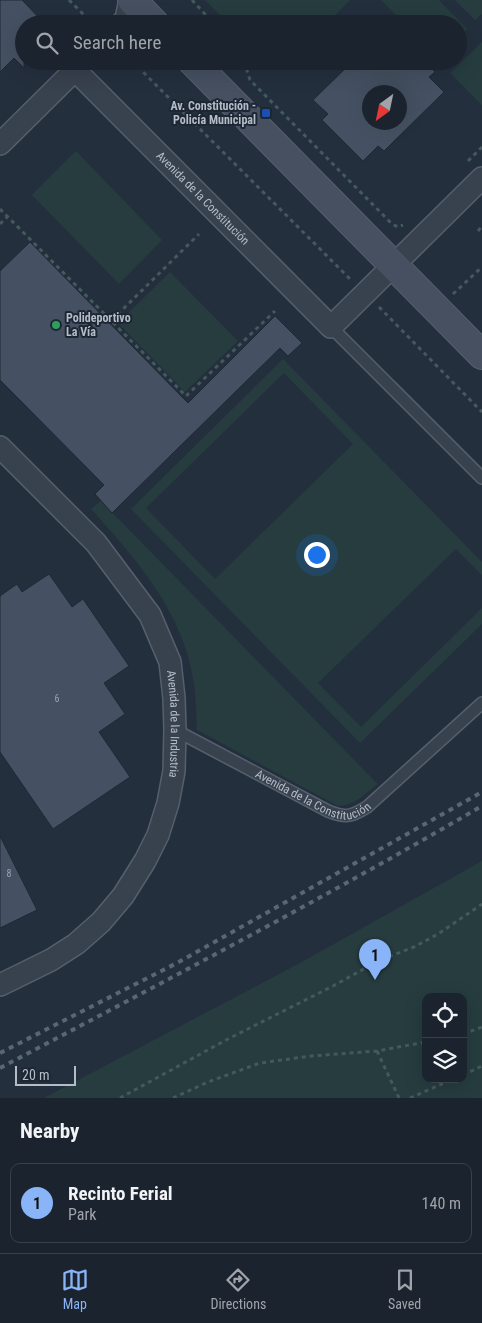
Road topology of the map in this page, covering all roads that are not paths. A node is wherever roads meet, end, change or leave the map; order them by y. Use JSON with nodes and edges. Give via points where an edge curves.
{"nodes":[{"id":1,"x":131,"y":0,"type":"edge"},
{"id":2,"x":158,"y":0,"type":"edge"},
{"id":3,"x":127,"y":15,"type":"edge"},
{"id":4,"x":146,"y":15,"type":"edge"},
{"id":5,"x":166,"y":15,"type":"edge"},
{"id":6,"x":76,"y":70,"type":"edge"},
{"id":7,"x":84,"y":70,"type":"edge"},
{"id":8,"x":201,"y":70,"type":"edge"},
{"id":9,"x":210,"y":70,"type":"edge"},
{"id":10,"x":246,"y":117,"type":"junction"},
{"id":11,"x":0,"y":144,"type":"edge"},
{"id":12,"x":479,"y":188,"type":"edge"},
{"id":13,"x":393,"y":265,"type":"junction"},
{"id":14,"x":331,"y":327,"type":"junction"},
{"id":15,"x":482,"y":355,"type":"edge"},
{"id":16,"x":0,"y":448,"type":"edge"},
{"id":17,"x":482,"y":478,"type":"edge"},
{"id":18,"x":482,"y":703,"type":"edge"},
{"id":19,"x":175,"y":730,"type":"junction"},
{"id":20,"x":0,"y":985,"type":"edge"}],
"edges":[{"from":1,"to":3,"type":"street"},
{"from":1,"to":4,"type":"street"},
{"from":2,"to":5,"type":"street"},
{"from":6,"to":11,"type":"street"},
{"from":7,"to":14,"type":"street","name":"Avenida de la Constitución"},
{"from":8,"to":10,"type":"street"},
{"from":9,"to":10,"type":"street"},
{"from":10,"to":13,"type":"street"},
{"from":12,"to":13,"type":"street"},
{"from":13,"to":14,"type":"street"},
{"from":13,"to":15,"type":"street"},
{"from":14,"to":17,"type":"lane","name":"Avenida de la Constitución"},
{"from":16,"to":19,"type":"street","name":"Avenida de la Industria","via":[[96,543],[150,615],[170,662]]},
{"from":18,"to":19,"type":"lane","name":"Avenida de la Constitución","via":[[367,808],[354,816],[340,816],[328,811]]},
{"from":19,"to":20,"type":"street","name":"Avenida de la Industria","via":[[174,771],[158,835],[123,896],[76,944]]}]}
